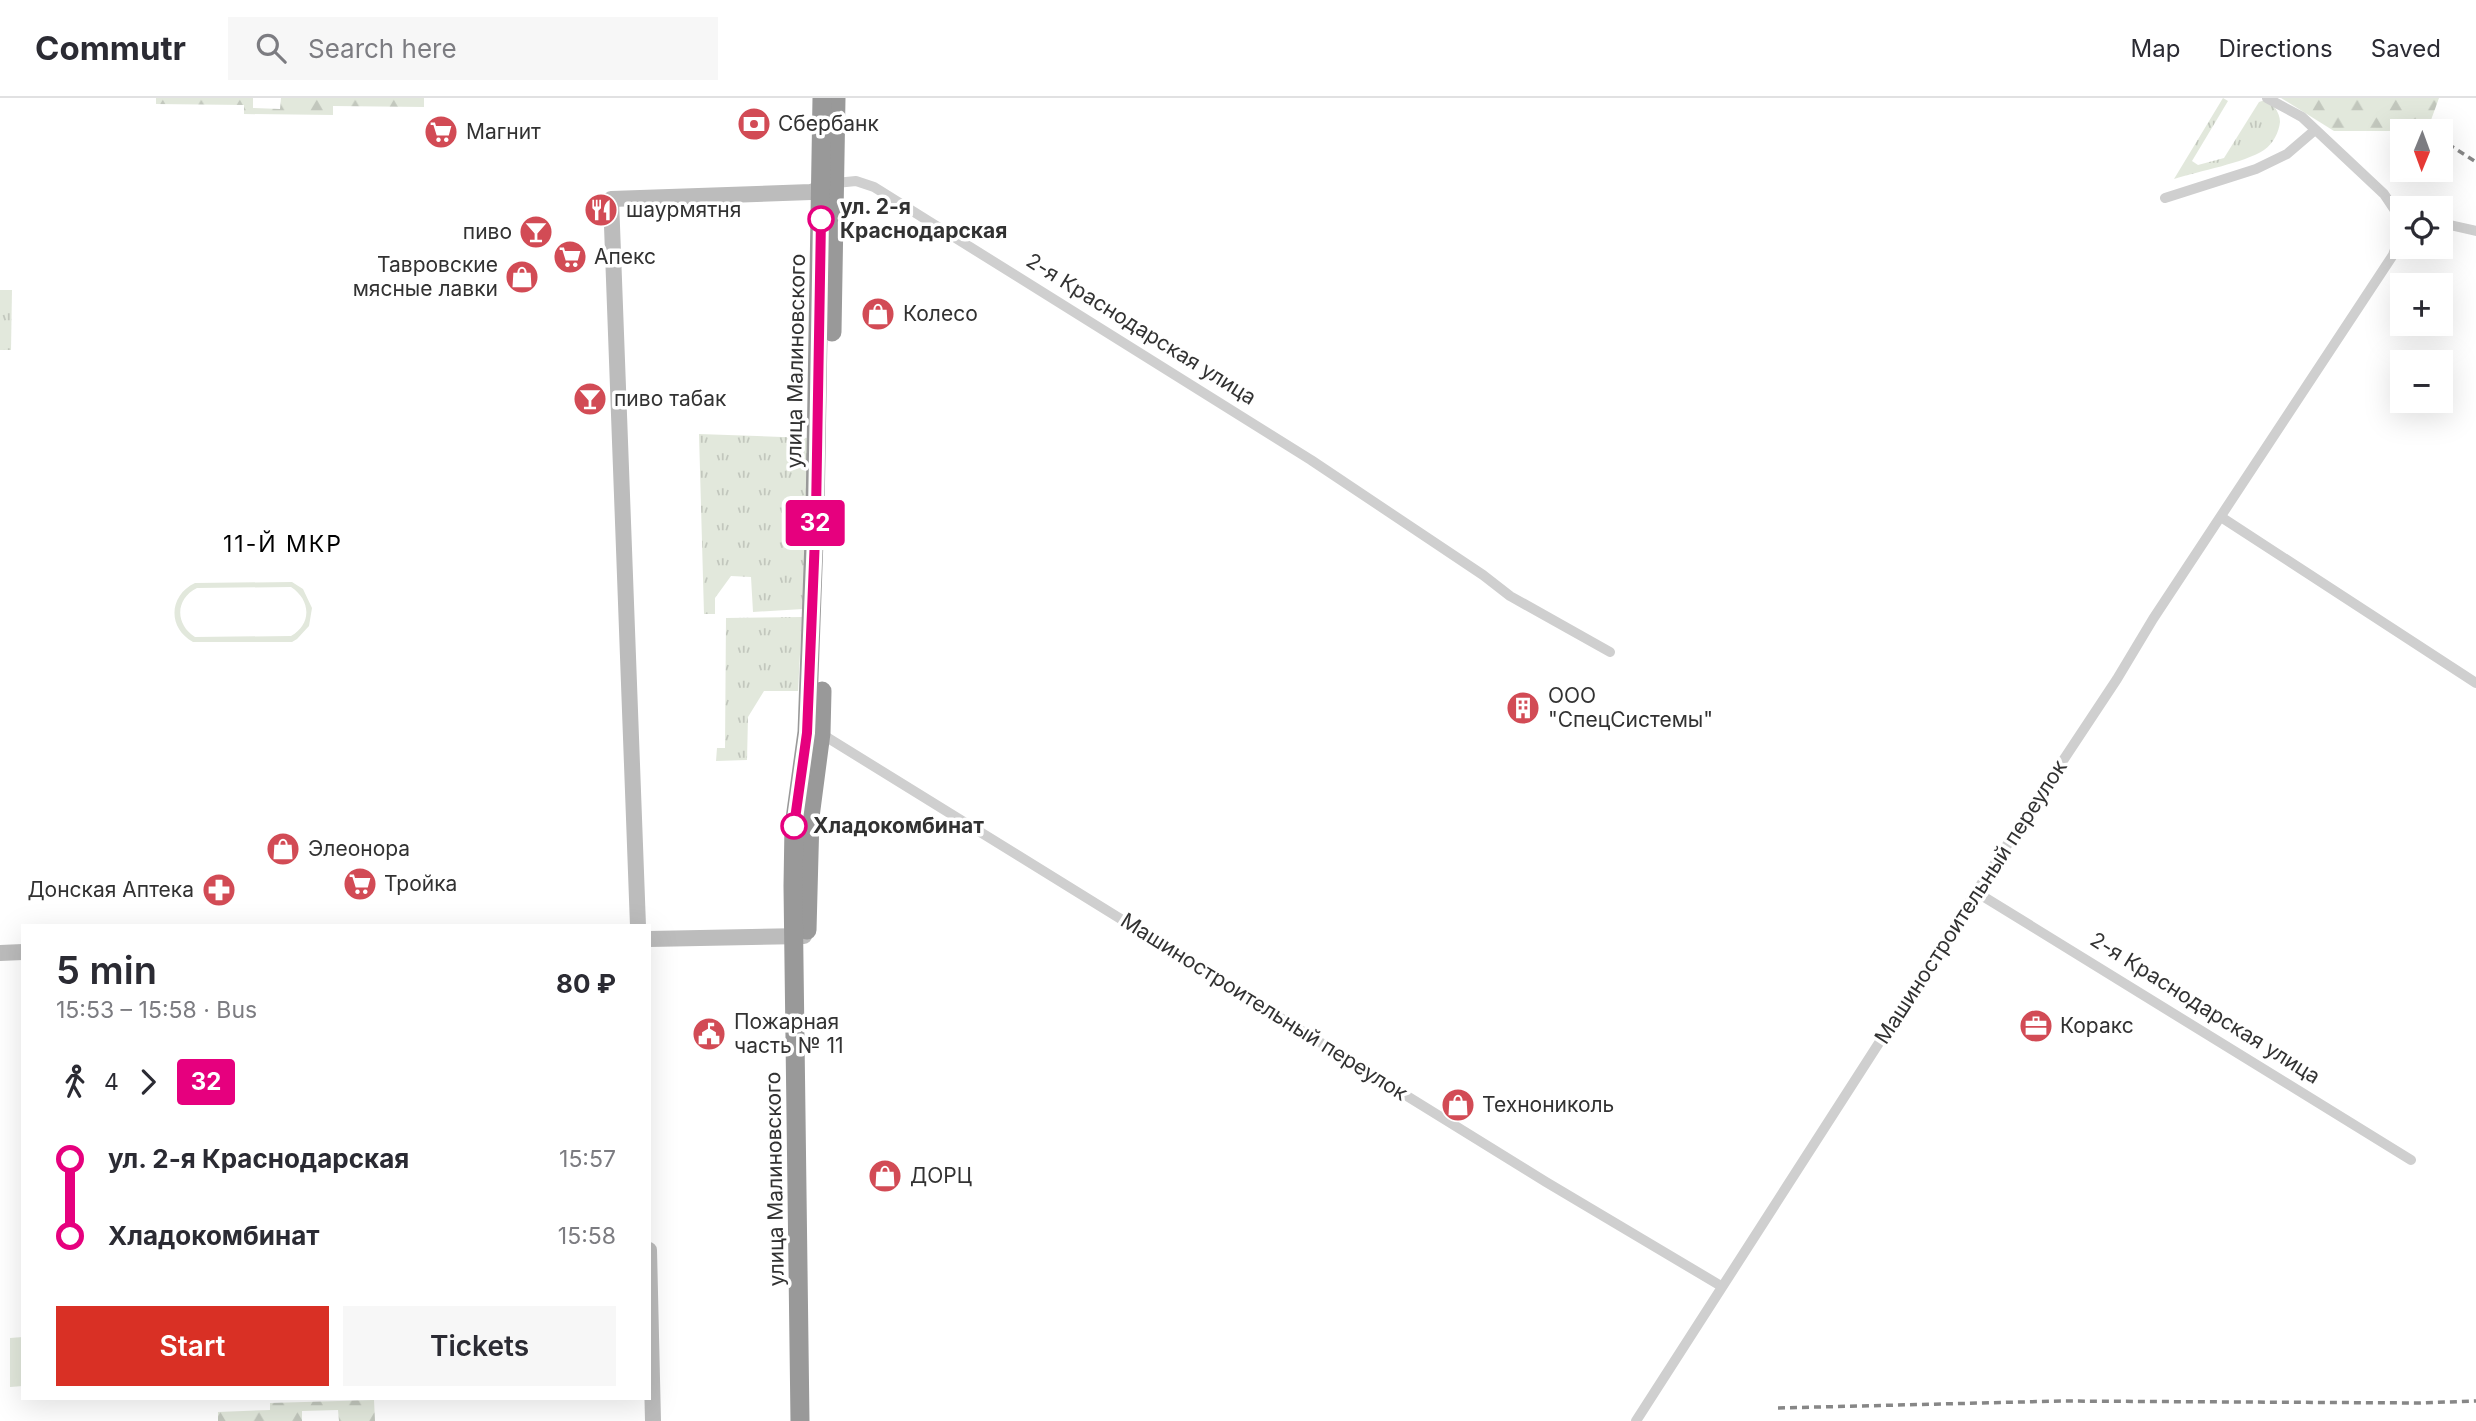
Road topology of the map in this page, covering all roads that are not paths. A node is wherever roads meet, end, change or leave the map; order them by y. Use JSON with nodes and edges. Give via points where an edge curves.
{"nodes":[{"id":1,"x":822,"y":98,"type":"edge"},
{"id":2,"x":836,"y":98,"type":"edge"},
{"id":3,"x":2267,"y":98,"type":"edge"},
{"id":4,"x":2315,"y":130,"type":"junction"},
{"id":5,"x":829,"y":186,"type":"junction"},
{"id":6,"x":2165,"y":198,"type":"dead end"},
{"id":7,"x":2390,"y":202,"type":"edge"},
{"id":8,"x":2453,"y":226,"type":"edge"},
{"id":9,"x":2476,"y":231,"type":"edge"},
{"id":10,"x":2390,"y":259,"type":"edge"},
{"id":11,"x":2221,"y":517,"type":"junction"},
{"id":12,"x":1610,"y":652,"type":"dead end"},
{"id":13,"x":2476,"y":684,"type":"edge"},
{"id":14,"x":814,"y":733,"type":"junction"},
{"id":15,"x":1976,"y":892,"type":"junction"},
{"id":16,"x":638,"y":924,"type":"edge"},
{"id":17,"x":801,"y":936,"type":"junction"},
{"id":18,"x":651,"y":939,"type":"edge"},
{"id":19,"x":21,"y":952,"type":"edge"},
{"id":20,"x":0,"y":953,"type":"edge"},
{"id":21,"x":2411,"y":1160,"type":"dead end"},
{"id":22,"x":1721,"y":1286,"type":"junction"},
{"id":23,"x":651,"y":1336,"type":"edge"},
{"id":24,"x":653,"y":1421,"type":"edge"},
{"id":25,"x":800,"y":1421,"type":"edge"},
{"id":26,"x":812,"y":1421,"type":"edge"},
{"id":27,"x":1636,"y":1421,"type":"edge"}],
"edges":[{"from":1,"to":5,"type":"highway","name":"улица Малиновского"},
{"from":2,"to":5,"type":"highway","name":"улица Малиновского"},
{"from":3,"to":4,"type":"street","via":[[2302,117]]},
{"from":4,"to":6,"type":"street","via":[[2287,154],[2256,169]]},
{"from":4,"to":7,"type":"street"},
{"from":5,"to":12,"type":"street","name":"2-я Краснодарская улица","via":[[856,181],[874,187],[1311,460],[1510,596]]},
{"from":5,"to":14,"type":"highway","name":"улица Малиновского"},
{"from":5,"to":16,"type":"street","name":"2-я Краснодарская улица","via":[[811,192],[611,199]]},
{"from":8,"to":9,"type":"street"},
{"from":10,"to":11,"type":"street","name":"Машиностроительный переулок"},
{"from":11,"to":13,"type":"street"},
{"from":11,"to":15,"type":"street","name":"Машиностроительный переулок"},
{"from":14,"to":17,"type":"highway","name":"улица Малиновского","via":[[794,826],[793,886]]},
{"from":14,"to":22,"type":"street","name":"Машиностроительный переулок"},
{"from":15,"to":21,"type":"street","name":"2-я Краснодарская улица"},
{"from":15,"to":22,"type":"street","name":"Машиностроительный переулок"},
{"from":17,"to":18,"type":"street"},
{"from":17,"to":25,"type":"highway","name":"улица Малиновского"},
{"from":17,"to":26,"type":"highway","name":"улица Малиновского"},
{"from":19,"to":20,"type":"street"},
{"from":22,"to":27,"type":"street","name":"Машиностроительный переулок"},
{"from":23,"to":24,"type":"street"}]}
